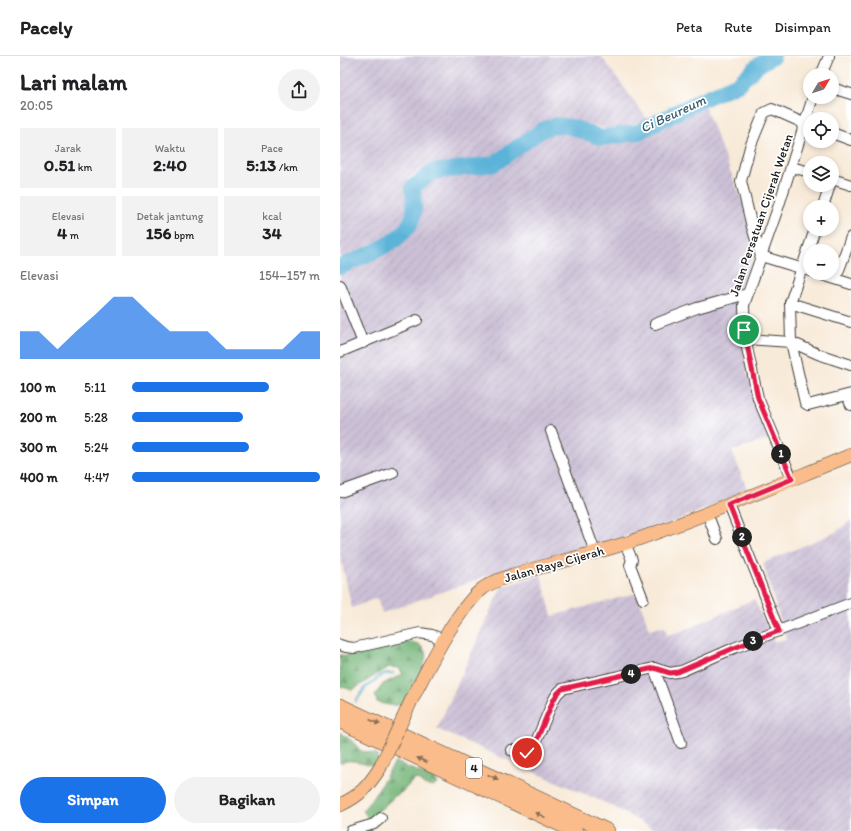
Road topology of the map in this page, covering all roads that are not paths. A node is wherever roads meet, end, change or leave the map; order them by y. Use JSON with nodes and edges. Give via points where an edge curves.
{"nodes":[{"id":1,"x":829,"y":56,"type":"edge"},
{"id":2,"x":824,"y":68,"type":"edge"},
{"id":3,"x":839,"y":90,"type":"edge"},
{"id":4,"x":851,"y":94,"type":"edge"},
{"id":5,"x":803,"y":123,"type":"edge"},
{"id":6,"x":803,"y":136,"type":"edge"},
{"id":7,"x":839,"y":136,"type":"edge"},
{"id":8,"x":851,"y":140,"type":"edge"},
{"id":9,"x":791,"y":167,"type":"junction"},
{"id":10,"x":803,"y":170,"type":"edge"},
{"id":11,"x":839,"y":181,"type":"edge"},
{"id":12,"x":851,"y":185,"type":"edge"},
{"id":13,"x":851,"y":237,"type":"edge"},
{"id":14,"x":761,"y":256,"type":"junction"},
{"id":15,"x":803,"y":269,"type":"edge"},
{"id":16,"x":839,"y":270,"type":"edge"},
{"id":17,"x":803,"y":276,"type":"edge"},
{"id":18,"x":839,"y":279,"type":"edge"},
{"id":19,"x":851,"y":284,"type":"edge"},
{"id":20,"x":340,"y":285,"type":"edge"},
{"id":21,"x":747,"y":294,"type":"junction"},
{"id":22,"x":790,"y":303,"type":"junction"},
{"id":23,"x":417,"y":320,"type":"dead end"},
{"id":24,"x":851,"y":322,"type":"edge"},
{"id":25,"x":655,"y":324,"type":"dead end"},
{"id":26,"x":746,"y":339,"type":"junction"},
{"id":27,"x":790,"y":342,"type":"junction"},
{"id":28,"x":363,"y":343,"type":"junction"},
{"id":29,"x":340,"y":352,"type":"edge"},
{"id":30,"x":851,"y":365,"type":"edge"},
{"id":31,"x":850,"y":398,"type":"edge"},
{"id":32,"x":551,"y":431,"type":"dead end"},
{"id":33,"x":851,"y":455,"type":"edge"},
{"id":34,"x":393,"y":473,"type":"dead end"},
{"id":35,"x":792,"y":479,"type":"junction"},
{"id":36,"x":340,"y":492,"type":"edge"},
{"id":37,"x":729,"y":505,"type":"junction"},
{"id":38,"x":707,"y":514,"type":"junction"},
{"id":39,"x":717,"y":539,"type":"dead end"},
{"id":40,"x":625,"y":543,"type":"junction"},
{"id":41,"x":595,"y":552,"type":"junction"},
{"id":42,"x":642,"y":599,"type":"dead end"},
{"id":43,"x":851,"y":603,"type":"edge"},
{"id":44,"x":779,"y":631,"type":"junction"},
{"id":45,"x":442,"y":639,"type":"junction"},
{"id":46,"x":340,"y":645,"type":"edge"},
{"id":47,"x":654,"y":668,"type":"junction"},
{"id":48,"x":340,"y":706,"type":"edge"},
{"id":49,"x":340,"y":721,"type":"edge"},
{"id":50,"x":681,"y":743,"type":"dead end"},
{"id":51,"x":511,"y":750,"type":"dead end"},
{"id":52,"x":340,"y":805,"type":"edge"},
{"id":53,"x":381,"y":818,"type":"dead end"},
{"id":54,"x":350,"y":831,"type":"edge"},
{"id":55,"x":575,"y":831,"type":"edge"},
{"id":56,"x":607,"y":831,"type":"edge"}],
"edges":[{"from":1,"to":2,"type":"street"},
{"from":3,"to":4,"type":"street"},
{"from":5,"to":14,"type":"street","via":[[772,109],[767,110],[750,147],[742,181]]},
{"from":6,"to":9,"type":"street","name":"Jalan Persatuan Cijerah Wetan"},
{"from":7,"to":8,"type":"street"},
{"from":9,"to":10,"type":"street"},
{"from":9,"to":14,"type":"street","name":"Jalan Persatuan Cijerah Wetan"},
{"from":11,"to":12,"type":"street"},
{"from":13,"to":16,"type":"street"},
{"from":14,"to":15,"type":"street"},
{"from":14,"to":21,"type":"street","name":"Jalan Persatuan Cijerah Wetan"},
{"from":17,"to":22,"type":"street"},
{"from":18,"to":19,"type":"street"},
{"from":20,"to":28,"type":"street"},
{"from":21,"to":25,"type":"street","via":[[697,308]]},
{"from":21,"to":26,"type":"street","name":"Jalan Persatuan Cijerah Wetan","via":[[743,311]]},
{"from":22,"to":24,"type":"street"},
{"from":22,"to":27,"type":"street"},
{"from":23,"to":28,"type":"street"},
{"from":26,"to":27,"type":"street"},
{"from":26,"to":35,"type":"street","name":"Jalan Persatuan Cijerah Wetan","via":[[758,398]]},
{"from":27,"to":30,"type":"street"},
{"from":27,"to":31,"type":"street","via":[[805,403],[808,405]]},
{"from":28,"to":29,"type":"street"},
{"from":32,"to":41,"type":"street"},
{"from":33,"to":35,"type":"main road","name":"Jalan Raya Cijerah"},
{"from":34,"to":36,"type":"street"},
{"from":35,"to":37,"type":"main road","name":"Jalan Raya Cijerah"},
{"from":37,"to":38,"type":"main road","name":"Jalan Raya Cijerah"},
{"from":37,"to":44,"type":"street"},
{"from":38,"to":39,"type":"street"},
{"from":38,"to":40,"type":"main road","name":"Jalan Raya Cijerah"},
{"from":40,"to":41,"type":"main road","name":"Jalan Raya Cijerah"},
{"from":40,"to":42,"type":"street"},
{"from":41,"to":45,"type":"main road","name":"Jalan Raya Cijerah","via":[[495,581],[472,598]]},
{"from":43,"to":44,"type":"street"},
{"from":44,"to":47,"type":"street","via":[[678,672],[670,673]]},
{"from":45,"to":46,"type":"street","via":[[420,633],[354,648]]},
{"from":45,"to":52,"type":"main road","name":"Jalan Raya Cijerah","bridge":true,"via":[[380,768],[360,794]]},
{"from":47,"to":50,"type":"street"},
{"from":47,"to":51,"type":"street","via":[[562,689],[553,701],[532,751],[527,753]]},
{"from":48,"to":56,"type":"highway","number":"4","one_way":true},
{"from":55,"to":49,"type":"highway","number":"4","one_way":true},
{"from":53,"to":54,"type":"street","via":[[374,824]]}]}
